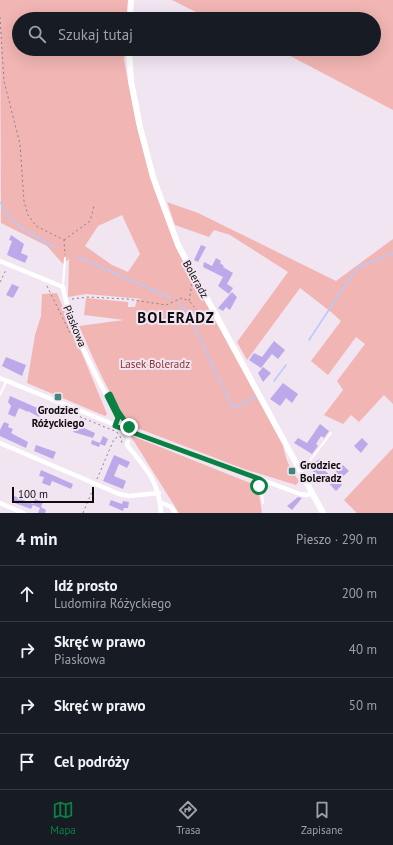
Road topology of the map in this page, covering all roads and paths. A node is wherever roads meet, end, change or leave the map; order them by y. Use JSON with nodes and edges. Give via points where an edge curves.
{"nodes":[{"id":1,"x":131,"y":0,"type":"edge"},
{"id":2,"x":130,"y":12,"type":"edge"},
{"id":3,"x":0,"y":17,"type":"edge"},
{"id":4,"x":129,"y":56,"type":"edge"},
{"id":5,"x":94,"y":206,"type":"dead end"},
{"id":6,"x":64,"y":240,"type":"junction"},
{"id":7,"x":65,"y":258,"type":"joint"},
{"id":8,"x":0,"y":262,"type":"edge"},
{"id":9,"x":8,"y":265,"type":"junction"},
{"id":10,"x":196,"y":279,"type":"junction"},
{"id":11,"x":0,"y":282,"type":"edge"},
{"id":12,"x":63,"y":287,"type":"junction"},
{"id":13,"x":65,"y":300,"type":"junction"},
{"id":14,"x":189,"y":301,"type":"junction"},
{"id":15,"x":206,"y":320,"type":"dead end"},
{"id":16,"x":0,"y":378,"type":"edge"},
{"id":17,"x":7,"y":380,"type":"junction"},
{"id":18,"x":0,"y":395,"type":"edge"},
{"id":19,"x":122,"y":416,"type":"dead end"},
{"id":20,"x":115,"y":426,"type":"junction"},
{"id":21,"x":130,"y":429,"type":"junction"},
{"id":22,"x":331,"y":433,"type":"dead end"},
{"id":23,"x":0,"y":443,"type":"edge"},
{"id":24,"x":122,"y":444,"type":"dead end"},
{"id":25,"x":302,"y":472,"type":"junction"},
{"id":26,"x":260,"y":479,"type":"junction"},
{"id":27,"x":96,"y":481,"type":"junction"},
{"id":28,"x":159,"y":493,"type":"junction"},
{"id":29,"x":313,"y":493,"type":"junction"},
{"id":30,"x":160,"y":502,"type":"junction"},
{"id":31,"x":0,"y":503,"type":"edge"},
{"id":32,"x":263,"y":503,"type":"dead end"},
{"id":33,"x":23,"y":513,"type":"edge"},
{"id":34,"x":83,"y":513,"type":"edge"},
{"id":35,"x":161,"y":513,"type":"edge"},
{"id":36,"x":175,"y":513,"type":"edge"},
{"id":37,"x":323,"y":513,"type":"edge"}],
"edges":[{"from":1,"to":2,"type":"street"},
{"from":3,"to":6,"type":"path","via":[[4,82],[20,144],[24,201],[28,215],[36,226]]},
{"from":4,"to":10,"type":"street","name":"Boleradz","via":[[138,119],[153,177],[178,245]]},
{"from":5,"to":6,"type":"path","via":[[90,221]]},
{"from":6,"to":7,"type":"path"},
{"from":7,"to":12,"type":"lane"},
{"from":8,"to":9,"type":"street"},
{"from":9,"to":11,"type":"path"},
{"from":9,"to":12,"type":"street"},
{"from":10,"to":14,"type":"path","via":[[193,281]]},
{"from":10,"to":25,"type":"street","name":"Boleradz"},
{"from":12,"to":13,"type":"street","name":"Piaskowa"},
{"from":13,"to":14,"type":"path","via":[[88,297],[166,305],[182,298]]},
{"from":13,"to":20,"type":"street","name":"Piaskowa","via":[[88,357],[118,418]]},
{"from":14,"to":15,"type":"path"},
{"from":16,"to":17,"type":"street"},
{"from":17,"to":18,"type":"lane"},
{"from":17,"to":20,"type":"street"},
{"from":19,"to":21,"type":"path"},
{"from":20,"to":21,"type":"street"},
{"from":21,"to":26,"type":"street"},
{"from":21,"to":28,"type":"street","via":[[127,445],[153,480]]},
{"from":22,"to":25,"type":"lane"},
{"from":23,"to":27,"type":"street"},
{"from":24,"to":27,"type":"path","via":[[120,436],[114,439]]},
{"from":25,"to":29,"type":"street","name":"Boleradz"},
{"from":26,"to":29,"type":"street","via":[[306,495]]},
{"from":26,"to":32,"type":"lane"},
{"from":27,"to":28,"type":"street","via":[[119,494],[129,496]]},
{"from":27,"to":34,"type":"path"},
{"from":28,"to":30,"type":"street"},
{"from":29,"to":37,"type":"street","name":"Boleradz"},
{"from":30,"to":35,"type":"street"},
{"from":30,"to":36,"type":"street","via":[[171,507]]},
{"from":31,"to":33,"type":"street"}]}
